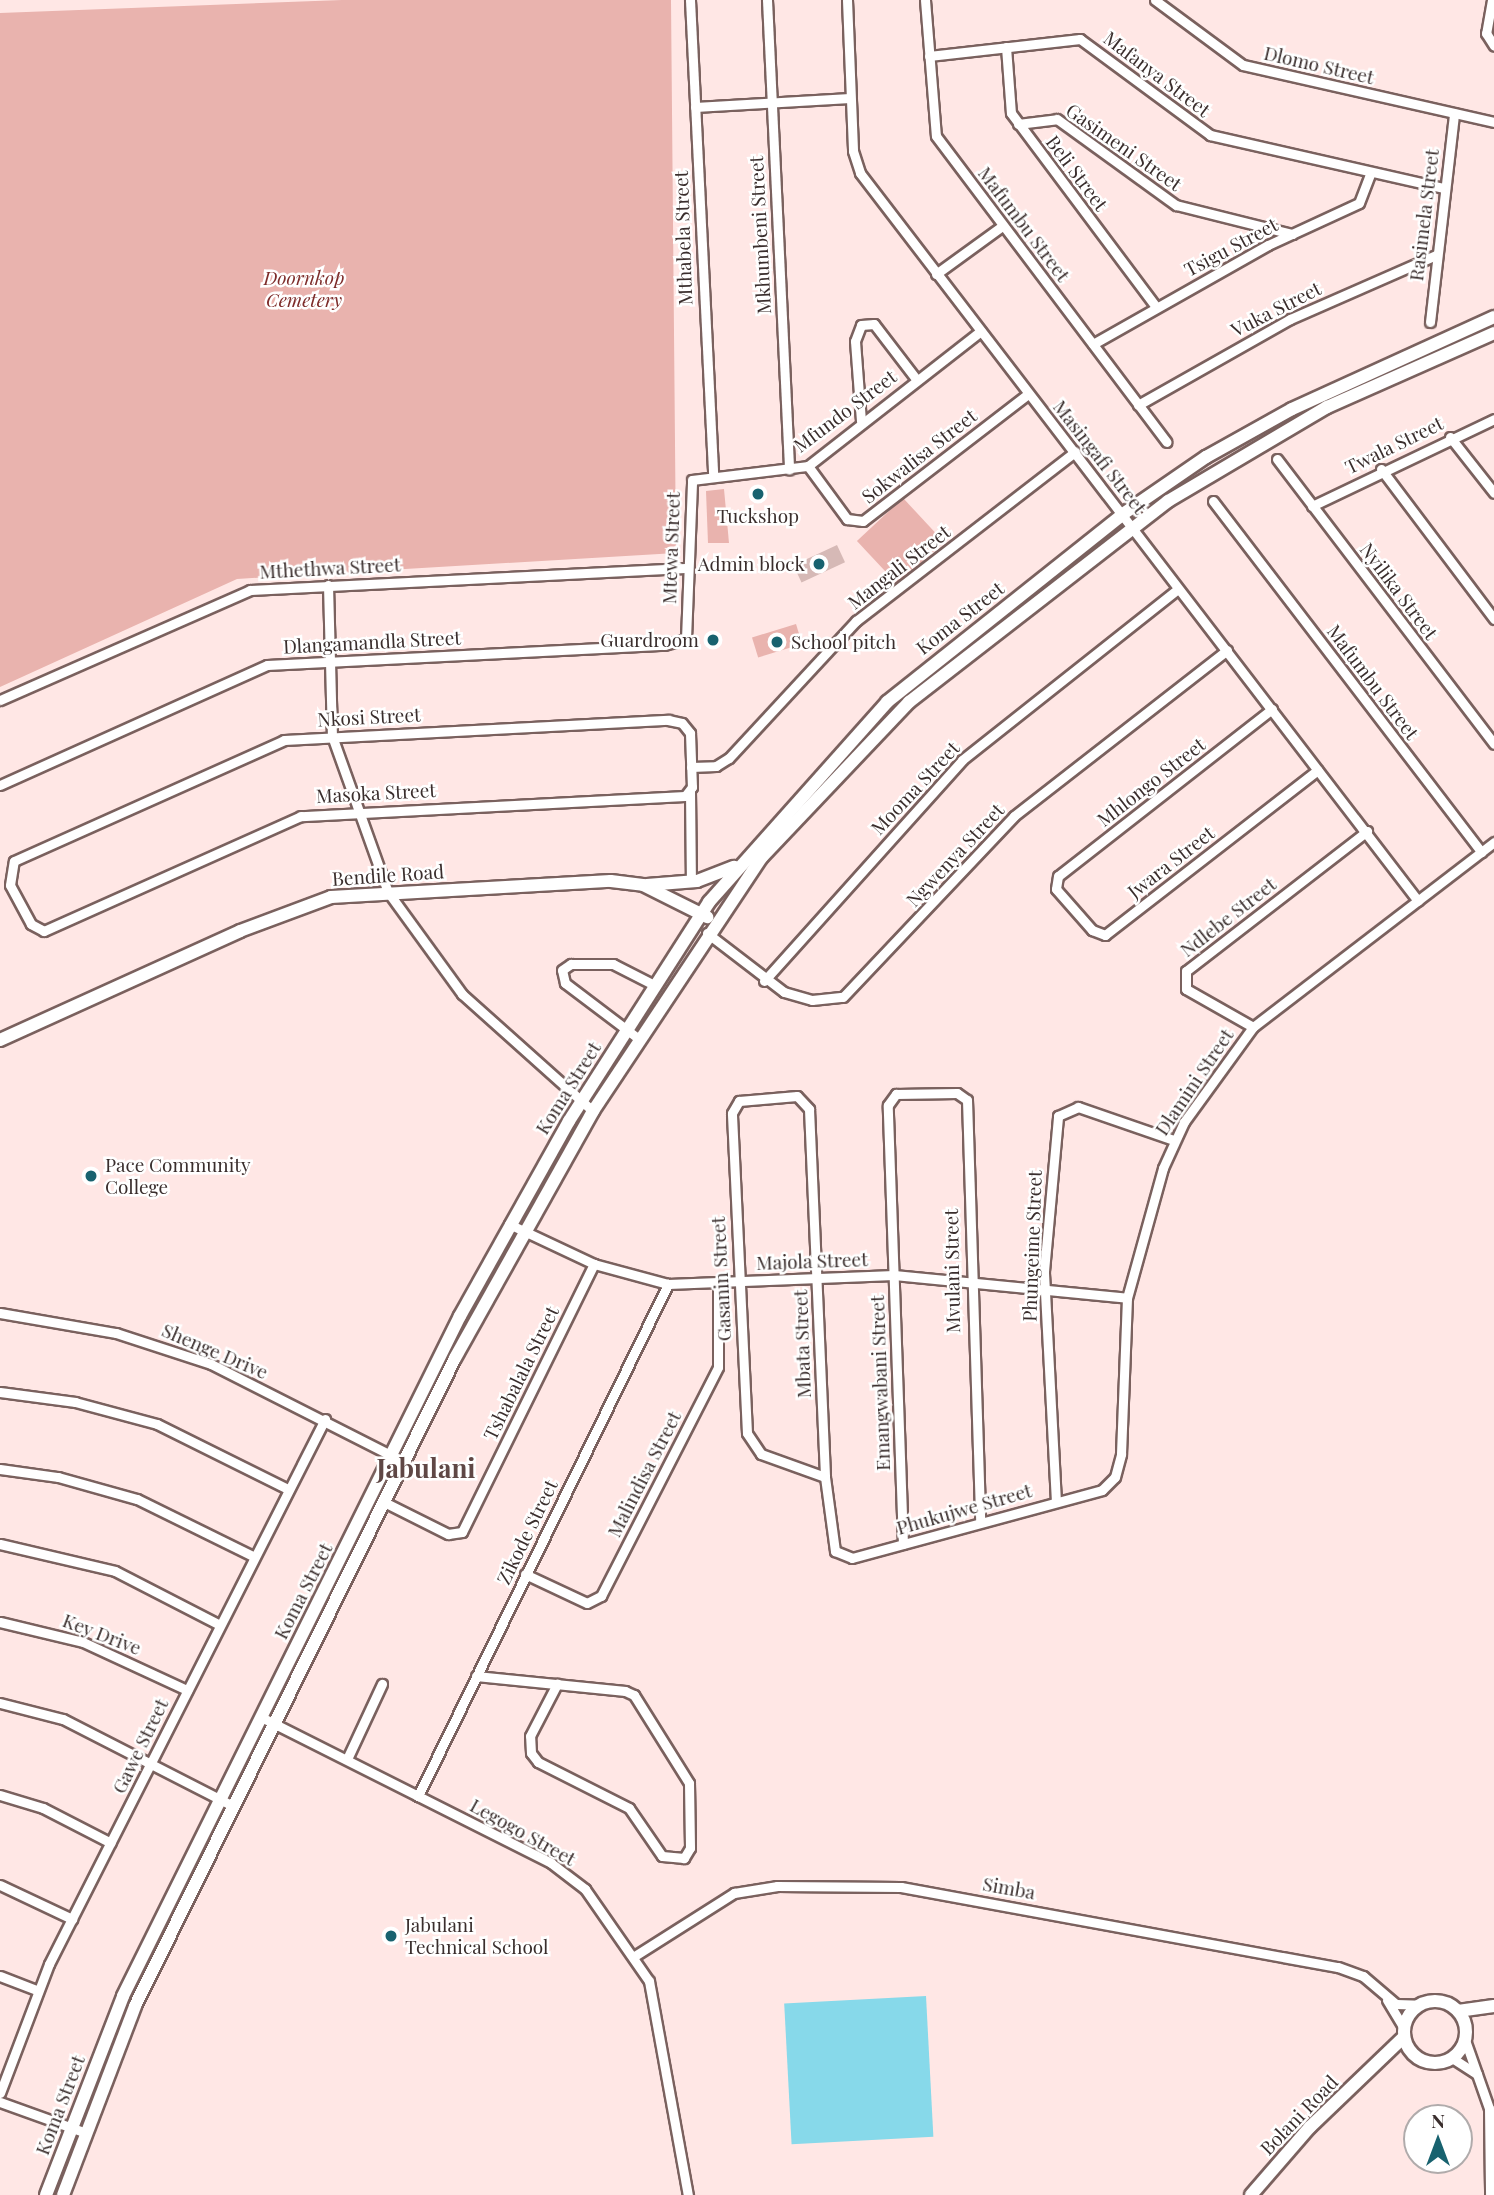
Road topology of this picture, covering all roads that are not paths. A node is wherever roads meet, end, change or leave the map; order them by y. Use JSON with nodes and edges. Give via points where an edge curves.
{"nodes":[{"id":1,"x":690,"y":0,"type":"edge"},
{"id":2,"x":767,"y":0,"type":"edge"},
{"id":3,"x":847,"y":0,"type":"edge"},
{"id":4,"x":925,"y":0,"type":"edge"},
{"id":5,"x":1155,"y":0,"type":"edge"},
{"id":6,"x":1492,"y":0,"type":"edge"},
{"id":7,"x":1494,"y":46,"type":"edge"},
{"id":8,"x":1006,"y":47,"type":"junction"},
{"id":9,"x":929,"y":56,"type":"junction"},
{"id":10,"x":849,"y":98,"type":"junction"},
{"id":11,"x":771,"y":103,"type":"junction"},
{"id":12,"x":695,"y":107,"type":"junction"},
{"id":13,"x":1454,"y":113,"type":"junction"},
{"id":14,"x":1494,"y":122,"type":"edge"},
{"id":15,"x":1018,"y":124,"type":"junction"},
{"id":16,"x":1371,"y":172,"type":"junction"},
{"id":17,"x":1444,"y":188,"type":"junction"},
{"id":18,"x":1002,"y":226,"type":"junction"},
{"id":19,"x":1292,"y":234,"type":"junction"},
{"id":20,"x":1436,"y":256,"type":"junction"},
{"id":21,"x":936,"y":274,"type":"junction"},
{"id":22,"x":1156,"y":307,"type":"junction"},
{"id":23,"x":1494,"y":317,"type":"edge"},
{"id":24,"x":1430,"y":322,"type":"dead end"},
{"id":25,"x":981,"y":331,"type":"junction"},
{"id":26,"x":1494,"y":332,"type":"edge"},
{"id":27,"x":1093,"y":344,"type":"junction"},
{"id":28,"x":916,"y":379,"type":"junction"},
{"id":29,"x":1028,"y":394,"type":"junction"},
{"id":30,"x":1138,"y":405,"type":"junction"},
{"id":31,"x":1494,"y":419,"type":"edge"},
{"id":32,"x":862,"y":421,"type":"junction"},
{"id":33,"x":1450,"y":437,"type":"junction"},
{"id":34,"x":1167,"y":442,"type":"dead end"},
{"id":35,"x":1075,"y":452,"type":"junction"},
{"id":36,"x":1277,"y":459,"type":"dead end"},
{"id":37,"x":808,"y":466,"type":"junction"},
{"id":38,"x":1381,"y":468,"type":"junction"},
{"id":39,"x":789,"y":469,"type":"junction"},
{"id":40,"x":713,"y":475,"type":"junction"},
{"id":41,"x":1494,"y":493,"type":"edge"},
{"id":42,"x":1213,"y":500,"type":"dead end"},
{"id":43,"x":1312,"y":506,"type":"junction"},
{"id":44,"x":1123,"y":514,"type":"junction"},
{"id":45,"x":1133,"y":527,"type":"junction"},
{"id":46,"x":685,"y":568,"type":"junction"},
{"id":47,"x":328,"y":585,"type":"junction"},
{"id":48,"x":1178,"y":589,"type":"junction"},
{"id":49,"x":1494,"y":618,"type":"edge"},
{"id":50,"x":686,"y":639,"type":"joint"},
{"id":51,"x":1227,"y":650,"type":"junction"},
{"id":52,"x":329,"y":661,"type":"junction"},
{"id":53,"x":0,"y":700,"type":"edge"},
{"id":54,"x":1272,"y":709,"type":"junction"},
{"id":55,"x":332,"y":736,"type":"junction"},
{"id":56,"x":1494,"y":744,"type":"edge"},
{"id":57,"x":691,"y":767,"type":"junction"},
{"id":58,"x":1318,"y":771,"type":"junction"},
{"id":59,"x":0,"y":785,"type":"edge"},
{"id":60,"x":687,"y":793,"type":"junction"},
{"id":61,"x":355,"y":810,"type":"junction"},
{"id":62,"x":1367,"y":831,"type":"junction"},
{"id":63,"x":1494,"y":842,"type":"edge"},
{"id":64,"x":1482,"y":852,"type":"junction"},
{"id":65,"x":740,"y":865,"type":"junction"},
{"id":66,"x":9,"y":868,"type":"joint"},
{"id":67,"x":691,"y":882,"type":"junction"},
{"id":68,"x":643,"y":884,"type":"junction"},
{"id":69,"x":1055,"y":884,"type":"joint"},
{"id":70,"x":388,"y":892,"type":"junction"},
{"id":71,"x":1418,"y":901,"type":"junction"},
{"id":72,"x":701,"y":913,"type":"junction"},
{"id":73,"x":711,"y":928,"type":"junction"},
{"id":74,"x":764,"y":981,"type":"junction"},
{"id":75,"x":656,"y":986,"type":"junction"},
{"id":76,"x":1253,"y":1027,"type":"junction"},
{"id":77,"x":627,"y":1031,"type":"junction"},
{"id":78,"x":639,"y":1039,"type":"junction"},
{"id":79,"x":0,"y":1040,"type":"edge"},
{"id":80,"x":891,"y":1096,"type":"joint"},
{"id":81,"x":580,"y":1102,"type":"junction"},
{"id":82,"x":806,"y":1102,"type":"joint"},
{"id":83,"x":593,"y":1111,"type":"junction"},
{"id":84,"x":1174,"y":1140,"type":"junction"},
{"id":85,"x":509,"y":1224,"type":"junction"},
{"id":86,"x":523,"y":1230,"type":"junction"},
{"id":87,"x":594,"y":1264,"type":"junction"},
{"id":88,"x":894,"y":1275,"type":"junction"},
{"id":89,"x":818,"y":1279,"type":"junction"},
{"id":90,"x":718,"y":1282,"type":"junction"},
{"id":91,"x":740,"y":1282,"type":"junction"},
{"id":92,"x":968,"y":1282,"type":"junction"},
{"id":93,"x":668,"y":1284,"type":"junction"},
{"id":94,"x":1044,"y":1290,"type":"junction"},
{"id":95,"x":1127,"y":1298,"type":"junction"},
{"id":96,"x":0,"y":1314,"type":"edge"},
{"id":97,"x":0,"y":1392,"type":"edge"},
{"id":98,"x":324,"y":1419,"type":"junction"},
{"id":99,"x":398,"y":1459,"type":"junction"},
{"id":100,"x":0,"y":1469,"type":"edge"},
{"id":101,"x":825,"y":1477,"type":"junction"},
{"id":102,"x":1112,"y":1483,"type":"joint"},
{"id":103,"x":288,"y":1489,"type":"junction"},
{"id":104,"x":382,"y":1501,"type":"junction"},
{"id":105,"x":1056,"y":1502,"type":"junction"},
{"id":106,"x":979,"y":1521,"type":"junction"},
{"id":107,"x":831,"y":1544,"type":"joint"},
{"id":108,"x":903,"y":1544,"type":"junction"},
{"id":109,"x":0,"y":1545,"type":"edge"},
{"id":110,"x":253,"y":1556,"type":"junction"},
{"id":111,"x":525,"y":1574,"type":"junction"},
{"id":112,"x":0,"y":1622,"type":"edge"},
{"id":113,"x":220,"y":1625,"type":"junction"},
{"id":114,"x":476,"y":1676,"type":"junction"},
{"id":115,"x":382,"y":1684,"type":"dead end"},
{"id":116,"x":557,"y":1684,"type":"junction"},
{"id":117,"x":187,"y":1690,"type":"junction"},
{"id":118,"x":0,"y":1703,"type":"edge"},
{"id":119,"x":267,"y":1719,"type":"junction"},
{"id":120,"x":347,"y":1759,"type":"junction"},
{"id":121,"x":151,"y":1763,"type":"junction"},
{"id":122,"x":0,"y":1795,"type":"edge"},
{"id":123,"x":418,"y":1796,"type":"junction"},
{"id":124,"x":221,"y":1799,"type":"junction"},
{"id":125,"x":233,"y":1806,"type":"junction"},
{"id":126,"x":111,"y":1843,"type":"junction"},
{"id":127,"x":0,"y":1885,"type":"edge"},
{"id":128,"x":72,"y":1919,"type":"junction"},
{"id":129,"x":633,"y":1957,"type":"junction"},
{"id":130,"x":0,"y":1976,"type":"edge"},
{"id":131,"x":37,"y":1990,"type":"junction"},
{"id":132,"x":1384,"y":1996,"type":"junction"},
{"id":133,"x":1420,"y":2005,"type":"junction"},
{"id":134,"x":1492,"y":2007,"type":"edge"},
{"id":135,"x":1458,"y":2011,"type":"junction"},
{"id":136,"x":1404,"y":2033,"type":"junction"},
{"id":137,"x":1465,"y":2034,"type":"junction"},
{"id":138,"x":1412,"y":2053,"type":"junction"},
{"id":139,"x":1452,"y":2058,"type":"junction"},
{"id":140,"x":1379,"y":2065,"type":"junction"},
{"id":141,"x":1479,"y":2075,"type":"junction"},
{"id":142,"x":0,"y":2093,"type":"edge"},
{"id":143,"x":0,"y":2102,"type":"edge"},
{"id":144,"x":72,"y":2128,"type":"junction"},
{"id":145,"x":86,"y":2133,"type":"junction"},
{"id":146,"x":46,"y":2195,"type":"edge"},
{"id":147,"x":63,"y":2195,"type":"edge"},
{"id":148,"x":688,"y":2195,"type":"edge"},
{"id":149,"x":1251,"y":2195,"type":"edge"},
{"id":150,"x":1490,"y":2195,"type":"edge"}],
"edges":[{"from":1,"to":12,"type":"street","name":"Mthabela Street"},
{"from":2,"to":11,"type":"street","name":"Mkhumbeni Street"},
{"from":3,"to":10,"type":"street","name":"Masingafi Street"},
{"from":4,"to":9,"type":"street","name":"Mafumbu Street"},
{"from":5,"to":13,"type":"street","name":"Dlomo Street","via":[[1243,65]]},
{"from":6,"to":7,"type":"street","via":[[1486,33]]},
{"from":8,"to":9,"type":"street","name":"Mafanya Street"},
{"from":8,"to":15,"type":"street","name":"Beli Street","via":[[1007,99]]},
{"from":8,"to":16,"type":"street","name":"Mafanya Street","via":[[1080,39],[1210,135]]},
{"from":9,"to":18,"type":"street","name":"Mafumbu Street","via":[[936,136]]},
{"from":10,"to":11,"type":"street"},
{"from":10,"to":21,"type":"street","name":"Masingafi Street","via":[[857,168]]},
{"from":11,"to":12,"type":"street"},
{"from":11,"to":39,"type":"street","name":"Mkhumbeni Street"},
{"from":12,"to":40,"type":"street","name":"Mthabela Street"},
{"from":13,"to":14,"type":"street","name":"Dlomo Street"},
{"from":13,"to":17,"type":"street","name":"Rasimela Street"},
{"from":15,"to":19,"type":"street","name":"Gasimeni Street","via":[[1058,118],[1176,205]]},
{"from":15,"to":22,"type":"street","name":"Beli Street"},
{"from":16,"to":17,"type":"street","name":"Mafanya Street"},
{"from":16,"to":19,"type":"street","name":"Tsigu Street","via":[[1359,202]]},
{"from":17,"to":20,"type":"street","name":"Rasimela Street"},
{"from":18,"to":21,"type":"street"},
{"from":18,"to":27,"type":"street","name":"Mafumbu Street"},
{"from":19,"to":22,"type":"street","name":"Tsigu Street"},
{"from":20,"to":24,"type":"street","name":"Rasimela Street"},
{"from":20,"to":30,"type":"street","name":"Vuka Street","via":[[1290,318]]},
{"from":21,"to":25,"type":"street","name":"Masingafi Street"},
{"from":22,"to":27,"type":"street","name":"Tsigu Street"},
{"from":23,"to":44,"type":"main road","name":"Koma Street","via":[[1292,409],[1206,457]]},
{"from":25,"to":28,"type":"street","name":"Mfundo Street"},
{"from":25,"to":29,"type":"street","name":"Masingafi Street"},
{"from":26,"to":45,"type":"main road","name":"Koma Street","via":[[1295,424],[1199,479]]},
{"from":27,"to":30,"type":"street","name":"Mafumbu Street"},
{"from":28,"to":32,"type":"street","name":"Mfundo Street"},
{"from":28,"to":32,"type":"street","via":[[874,324],[861,325],[855,341]]},
{"from":29,"to":35,"type":"street","name":"Masingafi Street"},
{"from":29,"to":37,"type":"street","name":"Sokwalisa Street","via":[[863,521],[847,519]]},
{"from":30,"to":34,"type":"street","name":"Mafumbu Street"},
{"from":31,"to":33,"type":"street","name":"Twala Street"},
{"from":32,"to":37,"type":"street","name":"Mfundo Street"},
{"from":33,"to":38,"type":"street","name":"Twala Street"},
{"from":33,"to":41,"type":"street"},
{"from":35,"to":44,"type":"street","name":"Masingafi Street"},
{"from":35,"to":57,"type":"street","name":"Mangali Street","via":[[856,621],[729,758],[716,766]]},
{"from":36,"to":43,"type":"street","name":"Nyilika Street"},
{"from":37,"to":39,"type":"street","name":"Mfundo Street"},
{"from":38,"to":43,"type":"street","name":"Twala Street"},
{"from":38,"to":49,"type":"street"},
{"from":39,"to":40,"type":"street","name":"Mfundo Street"},
{"from":40,"to":46,"type":"street","name":"Mtewa Street","via":[[698,475],[690,486]]},
{"from":42,"to":64,"type":"street","name":"Mafumbu Street"},
{"from":43,"to":56,"type":"street","name":"Nyilika Street"},
{"from":44,"to":45,"type":"street","name":"Masingafi Street"},
{"from":44,"to":65,"type":"main road","name":"Koma Street","via":[[893,696]]},
{"from":45,"to":48,"type":"street","name":"Masingafi Street"},
{"from":45,"to":73,"type":"main road","name":"Koma Street","via":[[909,702],[762,857]]},
{"from":46,"to":47,"type":"street","name":"Mthethwa Street"},
{"from":46,"to":50,"type":"street","name":"Mtewa Street"},
{"from":47,"to":52,"type":"street"},
{"from":47,"to":53,"type":"street","name":"Mthethwa Street","via":[[237,594]]},
{"from":48,"to":51,"type":"street","name":"Masingafi Street"},
{"from":48,"to":74,"type":"street","name":"Mooma Street","via":[[962,760]]},
{"from":50,"to":52,"type":"street","name":"Dlangamandla Street","via":[[653,646]]},
{"from":51,"to":54,"type":"street","name":"Masingafi Street"},
{"from":51,"to":74,"type":"street","name":"Ngwenya Street","via":[[1014,816],[851,992],[812,1000]]},
{"from":52,"to":55,"type":"street"},
{"from":52,"to":59,"type":"street","name":"Dlangamandla Street","via":[[258,667]]},
{"from":54,"to":58,"type":"street","name":"Masingafi Street"},
{"from":54,"to":69,"type":"street","name":"Mhlongo Street"},
{"from":55,"to":57,"type":"street","name":"Nkosi Street","via":[[677,720],[690,733]]},
{"from":55,"to":61,"type":"street"},
{"from":55,"to":66,"type":"street","name":"Nkosi Street","via":[[276,743],[13,861]]},
{"from":57,"to":60,"type":"street","name":"Nkosi Street"},
{"from":58,"to":62,"type":"street","name":"Masingafi Street"},
{"from":58,"to":69,"type":"street","name":"Jwara Street","via":[[1105,935],[1092,930]]},
{"from":60,"to":61,"type":"street","name":"Masoka Street"},
{"from":60,"to":67,"type":"street","name":"Nkosi Street"},
{"from":61,"to":66,"type":"street","name":"Masoka Street","via":[[294,818],[44,931],[31,924],[10,885]]},
{"from":61,"to":70,"type":"street"},
{"from":62,"to":71,"type":"street","name":"Masingafi Street"},
{"from":62,"to":76,"type":"street","name":"Ndlebe Street","via":[[1186,971],[1186,989]]},
{"from":63,"to":64,"type":"street","name":"Dlamini Street"},
{"from":64,"to":71,"type":"street","name":"Dlamini Street"},
{"from":65,"to":67,"type":"main road"},
{"from":65,"to":72,"type":"main road","name":"Koma Street"},
{"from":67,"to":68,"type":"main road"},
{"from":68,"to":70,"type":"main road","name":"Bendile Road","via":[[611,881]]},
{"from":68,"to":72,"type":"main road","name":"Bendile Road"},
{"from":70,"to":79,"type":"main road","name":"Bendile Road","via":[[315,902]]},
{"from":70,"to":81,"type":"street","via":[[462,994]]},
{"from":71,"to":76,"type":"street","name":"Dlamini Street"},
{"from":72,"to":73,"type":"main road","name":"Bendile Road"},
{"from":72,"to":75,"type":"main road","name":"Koma Street"},
{"from":73,"to":74,"type":"street","name":"Ngwenya Street"},
{"from":73,"to":78,"type":"main road","name":"Koma Street"},
{"from":75,"to":77,"type":"main road","name":"Koma Street"},
{"from":75,"to":77,"type":"street","via":[[613,964],[564,967],[565,983]]},
{"from":76,"to":84,"type":"street","name":"Dlamini Street"},
{"from":77,"to":78,"type":"street"},
{"from":77,"to":81,"type":"main road","name":"Koma Street"},
{"from":78,"to":83,"type":"main road","name":"Koma Street"},
{"from":80,"to":88,"type":"street","name":"Emangwabani Street"},
{"from":80,"to":92,"type":"street","name":"Mvulani Street","via":[[957,1093],[966,1099]]},
{"from":81,"to":83,"type":"street"},
{"from":81,"to":85,"type":"main road","name":"Koma Street"},
{"from":82,"to":89,"type":"street","name":"Mbata Street"},
{"from":82,"to":91,"type":"street","name":"Gasanin Street","via":[[794,1096],[742,1100],[733,1110]]},
{"from":83,"to":86,"type":"main road","name":"Koma Street"},
{"from":84,"to":94,"type":"street","name":"Phungeime Street","via":[[1078,1108],[1061,1112],[1048,1197]]},
{"from":84,"to":95,"type":"street","name":"Dlamini Street"},
{"from":85,"to":86,"type":"street","name":"Majola Street"},
{"from":85,"to":99,"type":"main road","name":"Koma Street"},
{"from":86,"to":87,"type":"street","name":"Majola Street"},
{"from":86,"to":99,"type":"main road","name":"Koma Street"},
{"from":87,"to":93,"type":"street","name":"Majola Street"},
{"from":87,"to":104,"type":"street","name":"Tshabalala Street","via":[[461,1532],[448,1535]]},
{"from":88,"to":89,"type":"street","name":"Majola Street"},
{"from":88,"to":92,"type":"street","name":"Majola Street"},
{"from":88,"to":108,"type":"street","name":"Emangwabani Street"},
{"from":89,"to":91,"type":"street","name":"Majola Street"},
{"from":89,"to":101,"type":"street","name":"Mbata Street"},
{"from":90,"to":91,"type":"street","name":"Majola Street"},
{"from":90,"to":93,"type":"street","name":"Majola Street"},
{"from":90,"to":111,"type":"street","name":"Malindisa Street","via":[[718,1367],[601,1597],[587,1603]]},
{"from":91,"to":101,"type":"street","name":"Gasanin Street","via":[[750,1441],[761,1454]]},
{"from":92,"to":94,"type":"street","name":"Majola Street"},
{"from":92,"to":106,"type":"street","name":"Mvulani Street"},
{"from":93,"to":111,"type":"street","name":"Zikode Street"},
{"from":94,"to":95,"type":"street","name":"Majola Street"},
{"from":94,"to":105,"type":"street","name":"Phungeime Street"},
{"from":95,"to":102,"type":"street","name":"Dlamini Street","via":[[1124,1426]]},
{"from":96,"to":98,"type":"street","name":"Shenge Drive","via":[[156,1344],[211,1364]]},
{"from":97,"to":103,"type":"street","via":[[75,1402],[157,1424]]},
{"from":98,"to":99,"type":"street","name":"Shenge Drive"},
{"from":98,"to":103,"type":"street","name":"Gawe Street"},
{"from":99,"to":104,"type":"main road","name":"Koma Street"},
{"from":99,"to":119,"type":"main road","name":"Koma Street"},
{"from":100,"to":110,"type":"street","via":[[58,1477],[137,1499]]},
{"from":101,"to":107,"type":"street","name":"Mbata Street"},
{"from":102,"to":105,"type":"street","name":"Phukujwe Street"},
{"from":103,"to":110,"type":"street","name":"Gawe Street"},
{"from":104,"to":119,"type":"main road","name":"Koma Street"},
{"from":105,"to":106,"type":"street","name":"Phukujwe Street"},
{"from":106,"to":108,"type":"street","name":"Phukujwe Street"},
{"from":107,"to":108,"type":"street","name":"Phukujwe Street","via":[[839,1556],[852,1558]]},
{"from":109,"to":113,"type":"street","via":[[115,1571]]},
{"from":110,"to":113,"type":"street","name":"Gawe Street"},
{"from":111,"to":114,"type":"street","name":"Zikode Street"},
{"from":112,"to":117,"type":"street","name":"Key Drive","via":[[83,1642]]},
{"from":113,"to":117,"type":"street","name":"Gawe Street"},
{"from":114,"to":116,"type":"street"},
{"from":114,"to":123,"type":"street","name":"Zikode Street"},
{"from":115,"to":120,"type":"street"},
{"from":116,"to":116,"type":"street","via":[[530,1736],[531,1753],[538,1762],[629,1808],[662,1856],[684,1858],[690,1848],[689,1783],[636,1697],[627,1691]]},
{"from":117,"to":121,"type":"street","name":"Gawe Street"},
{"from":118,"to":121,"type":"street","via":[[63,1719]]},
{"from":119,"to":120,"type":"street","name":"Legogo Street"},
{"from":119,"to":124,"type":"main road","name":"Koma Street"},
{"from":119,"to":125,"type":"main road","name":"Koma Street"},
{"from":120,"to":123,"type":"street","name":"Legogo Street"},
{"from":121,"to":124,"type":"street"},
{"from":121,"to":126,"type":"street","name":"Gawe Street"},
{"from":122,"to":126,"type":"street","via":[[43,1808]]},
{"from":123,"to":129,"type":"street","name":"Legogo Street","via":[[571,1876]]},
{"from":124,"to":125,"type":"street"},
{"from":124,"to":144,"type":"main road","name":"Koma Street","via":[[123,1996]]},
{"from":125,"to":145,"type":"main road","name":"Koma Street","via":[[135,2006]]},
{"from":126,"to":128,"type":"street","name":"Gawe Street"},
{"from":127,"to":128,"type":"street"},
{"from":128,"to":131,"type":"street","name":"Gawe Street"},
{"from":129,"to":132,"type":"street","name":"Simba","via":[[733,1893],[769,1887],[901,1886],[1338,1967],[1363,1976]]},
{"from":129,"to":148,"type":"street","name":"Legogo Street","via":[[654,2001]]},
{"from":130,"to":131,"type":"street"},
{"from":131,"to":142,"type":"street","name":"Gawe Street"},
{"from":132,"to":133,"type":"street","via":[[1396,2004]]},
{"from":132,"to":136,"type":"street"},
{"from":133,"to":135,"type":"main road","via":[[1438,2001]]},
{"from":133,"to":136,"type":"main road"},
{"from":134,"to":135,"type":"main road"},
{"from":134,"to":137,"type":"main road"},
{"from":135,"to":137,"type":"main road"},
{"from":136,"to":138,"type":"main road"},
{"from":136,"to":140,"type":"main road","name":"Bolani Road"},
{"from":137,"to":139,"type":"main road"},
{"from":137,"to":141,"type":"street"},
{"from":138,"to":139,"type":"main road","via":[[1433,2063]]},
{"from":138,"to":140,"type":"main road","name":"Bolani Road"},
{"from":139,"to":141,"type":"street"},
{"from":140,"to":149,"type":"main road","name":"Bolani Road","via":[[1328,2109]]},
{"from":141,"to":150,"type":"street","via":[[1492,2130]]},
{"from":143,"to":144,"type":"street"},
{"from":144,"to":145,"type":"street"},
{"from":144,"to":146,"type":"main road","name":"Koma Street"},
{"from":145,"to":147,"type":"main road","name":"Koma Street"}]}
